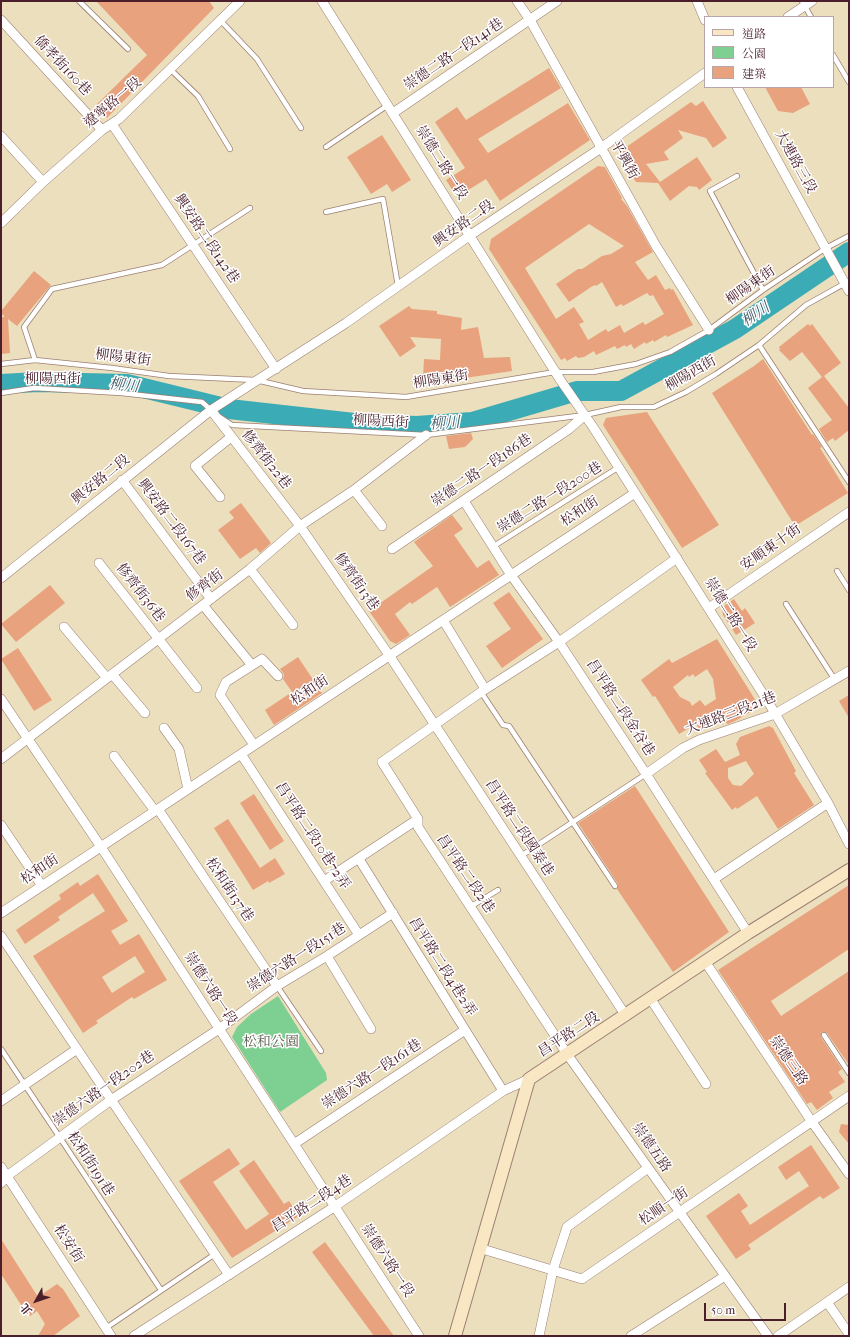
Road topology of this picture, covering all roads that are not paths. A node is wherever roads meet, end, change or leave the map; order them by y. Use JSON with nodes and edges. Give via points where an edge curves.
{"nodes":[{"id":1,"x":79,"y":1,"type":"edge"},
{"id":2,"x":240,"y":1,"type":"edge"},
{"id":3,"x":322,"y":1,"type":"edge"},
{"id":4,"x":517,"y":1,"type":"edge"},
{"id":5,"x":557,"y":1,"type":"edge"},
{"id":6,"x":697,"y":1,"type":"edge"},
{"id":7,"x":806,"y":3,"type":"edge"},
{"id":8,"x":789,"y":16,"type":"edge"},
{"id":9,"x":811,"y":16,"type":"edge"},
{"id":10,"x":704,"y":18,"type":"edge"},
{"id":11,"x":1,"y":20,"type":"edge"},
{"id":12,"x":220,"y":20,"type":"junction"},
{"id":13,"x":530,"y":20,"type":"junction"},
{"id":14,"x":128,"y":50,"type":"dead end"},
{"id":15,"x":834,"y":57,"type":"edge"},
{"id":16,"x":171,"y":70,"type":"junction"},
{"id":17,"x":704,"y":74,"type":"edge"},
{"id":18,"x":849,"y":82,"type":"edge"},
{"id":19,"x":738,"y":88,"type":"edge"},
{"id":20,"x":388,"y":105,"type":"junction"},
{"id":21,"x":393,"y":113,"type":"junction"},
{"id":22,"x":112,"y":124,"type":"junction"},
{"id":23,"x":300,"y":128,"type":"dead end"},
{"id":24,"x":102,"y":130,"type":"junction"},
{"id":25,"x":1,"y":136,"type":"edge"},
{"id":26,"x":326,"y":147,"type":"dead end"},
{"id":27,"x":601,"y":148,"type":"junction"},
{"id":28,"x":230,"y":149,"type":"dead end"},
{"id":29,"x":737,"y":176,"type":"dead end"},
{"id":30,"x":43,"y":182,"type":"junction"},
{"id":31,"x":250,"y":208,"type":"dead end"},
{"id":32,"x":326,"y":212,"type":"dead end"},
{"id":33,"x":1,"y":223,"type":"edge"},
{"id":34,"x":470,"y":236,"type":"junction"},
{"id":35,"x":849,"y":236,"type":"edge"},
{"id":36,"x":193,"y":244,"type":"junction"},
{"id":37,"x":827,"y":249,"type":"junction"},
{"id":38,"x":846,"y":283,"type":"edge"},
{"id":39,"x":398,"y":286,"type":"junction"},
{"id":40,"x":763,"y":290,"type":"junction"},
{"id":41,"x":709,"y":330,"type":"junction"},
{"id":42,"x":759,"y":345,"type":"junction"},
{"id":43,"x":35,"y":360,"type":"junction"},
{"id":44,"x":1,"y":364,"type":"edge"},
{"id":45,"x":276,"y":369,"type":"junction"},
{"id":46,"x":555,"y":372,"type":"junction"},
{"id":47,"x":256,"y":380,"type":"junction"},
{"id":48,"x":1,"y":393,"type":"edge"},
{"id":49,"x":215,"y":408,"type":"junction"},
{"id":50,"x":585,"y":415,"type":"junction"},
{"id":51,"x":426,"y":435,"type":"junction"},
{"id":52,"x":231,"y":437,"type":"junction"},
{"id":53,"x":619,"y":467,"type":"junction"},
{"id":54,"x":122,"y":480,"type":"junction"},
{"id":55,"x":849,"y":482,"type":"edge"},
{"id":56,"x":354,"y":490,"type":"junction"},
{"id":57,"x":635,"y":493,"type":"junction"},
{"id":58,"x":220,"y":496,"type":"dead end"},
{"id":59,"x":464,"y":501,"type":"junction"},
{"id":60,"x":849,"y":512,"type":"edge"},
{"id":61,"x":300,"y":526,"type":"junction"},
{"id":62,"x":382,"y":526,"type":"dead end"},
{"id":63,"x":494,"y":546,"type":"junction"},
{"id":64,"x":392,"y":549,"type":"dead end"},
{"id":65,"x":677,"y":558,"type":"junction"},
{"id":66,"x":99,"y":564,"type":"dead end"},
{"id":67,"x":250,"y":569,"type":"junction"},
{"id":68,"x":838,"y":571,"type":"dead end"},
{"id":69,"x":511,"y":575,"type":"junction"},
{"id":70,"x":1,"y":578,"type":"edge"},
{"id":71,"x":849,"y":590,"type":"edge"},
{"id":72,"x":207,"y":602,"type":"junction"},
{"id":73,"x":786,"y":604,"type":"dead end"},
{"id":74,"x":709,"y":608,"type":"junction"},
{"id":75,"x":443,"y":620,"type":"junction"},
{"id":76,"x":293,"y":625,"type":"dead end"},
{"id":77,"x":64,"y":627,"type":"dead end"},
{"id":78,"x":158,"y":639,"type":"junction"},
{"id":79,"x":560,"y":642,"type":"junction"},
{"id":80,"x":389,"y":655,"type":"junction"},
{"id":81,"x":251,"y":664,"type":"junction"},
{"id":82,"x":849,"y":671,"type":"edge"},
{"id":83,"x":110,"y":676,"type":"junction"},
{"id":84,"x":278,"y":676,"type":"dead end"},
{"id":85,"x":835,"y":680,"type":"junction"},
{"id":86,"x":197,"y":688,"type":"dead end"},
{"id":87,"x":483,"y":691,"type":"junction"},
{"id":88,"x":1,"y":699,"type":"edge"},
{"id":89,"x":145,"y":713,"type":"dead end"},
{"id":90,"x":775,"y":714,"type":"junction"},
{"id":91,"x":434,"y":724,"type":"junction"},
{"id":92,"x":164,"y":728,"type":"dead end"},
{"id":93,"x":27,"y":739,"type":"junction"},
{"id":94,"x":254,"y":746,"type":"junction"},
{"id":95,"x":241,"y":754,"type":"junction"},
{"id":96,"x":114,"y":756,"type":"dead end"},
{"id":97,"x":1,"y":759,"type":"edge"},
{"id":98,"x":646,"y":774,"type":"junction"},
{"id":99,"x":188,"y":789,"type":"junction"},
{"id":100,"x":828,"y":803,"type":"junction"},
{"id":101,"x":157,"y":810,"type":"junction"},
{"id":102,"x":418,"y":819,"type":"junction"},
{"id":103,"x":572,"y":822,"type":"junction"},
{"id":104,"x":1,"y":824,"type":"edge"},
{"id":105,"x":849,"y":844,"type":"edge"},
{"id":106,"x":101,"y":847,"type":"junction"},
{"id":107,"x":521,"y":856,"type":"junction"},
{"id":108,"x":359,"y":858,"type":"junction"},
{"id":109,"x":849,"y":870,"type":"edge"},
{"id":110,"x":714,"y":879,"type":"junction"},
{"id":111,"x":324,"y":881,"type":"junction"},
{"id":112,"x":42,"y":886,"type":"junction"},
{"id":113,"x":615,"y":886,"type":"dead end"},
{"id":114,"x":498,"y":890,"type":"dead end"},
{"id":115,"x":470,"y":907,"type":"junction"},
{"id":116,"x":1,"y":913,"type":"edge"},
{"id":117,"x":393,"y":913,"type":"junction"},
{"id":118,"x":748,"y":933,"type":"junction"},
{"id":119,"x":359,"y":935,"type":"junction"},
{"id":120,"x":1,"y":936,"type":"edge"},
{"id":121,"x":328,"y":956,"type":"junction"},
{"id":122,"x":706,"y":963,"type":"junction"},
{"id":123,"x":277,"y":986,"type":"junction"},
{"id":124,"x":650,"y":998,"type":"junction"},
{"id":125,"x":626,"y":1016,"type":"junction"},
{"id":126,"x":219,"y":1029,"type":"junction"},
{"id":127,"x":371,"y":1029,"type":"dead end"},
{"id":128,"x":465,"y":1030,"type":"junction"},
{"id":129,"x":824,"y":1035,"type":"dead end"},
{"id":130,"x":1,"y":1049,"type":"edge"},
{"id":131,"x":76,"y":1049,"type":"junction"},
{"id":132,"x":321,"y":1051,"type":"dead end"},
{"id":133,"x":567,"y":1054,"type":"junction"},
{"id":134,"x":849,"y":1073,"type":"edge"},
{"id":135,"x":529,"y":1079,"type":"junction"},
{"id":136,"x":706,"y":1084,"type":"dead end"},
{"id":137,"x":25,"y":1085,"type":"junction"},
{"id":138,"x":503,"y":1091,"type":"junction"},
{"id":139,"x":849,"y":1096,"type":"edge"},
{"id":140,"x":111,"y":1100,"type":"junction"},
{"id":141,"x":1,"y":1101,"type":"edge"},
{"id":142,"x":812,"y":1122,"type":"junction"},
{"id":143,"x":59,"y":1137,"type":"junction"},
{"id":144,"x":294,"y":1144,"type":"junction"},
{"id":145,"x":1,"y":1167,"type":"edge"},
{"id":146,"x":648,"y":1168,"type":"junction"},
{"id":147,"x":849,"y":1174,"type":"edge"},
{"id":148,"x":4,"y":1180,"type":"edge"},
{"id":149,"x":334,"y":1206,"type":"junction"},
{"id":150,"x":680,"y":1213,"type":"junction"},
{"id":151,"x":479,"y":1248,"type":"junction"},
{"id":152,"x":215,"y":1254,"type":"junction"},
{"id":153,"x":553,"y":1270,"type":"junction"},
{"id":154,"x":228,"y":1275,"type":"junction"},
{"id":155,"x":725,"y":1276,"type":"junction"},
{"id":156,"x":849,"y":1287,"type":"edge"},
{"id":157,"x":161,"y":1290,"type":"junction"},
{"id":158,"x":827,"y":1302,"type":"junction"},
{"id":159,"x":106,"y":1328,"type":"junction"},
{"id":160,"x":849,"y":1334,"type":"edge"},
{"id":161,"x":112,"y":1336,"type":"edge"},
{"id":162,"x":134,"y":1336,"type":"edge"},
{"id":163,"x":419,"y":1336,"type":"edge"},
{"id":164,"x":455,"y":1336,"type":"edge"},
{"id":165,"x":539,"y":1336,"type":"edge"},
{"id":166,"x":631,"y":1336,"type":"edge"},
{"id":167,"x":768,"y":1336,"type":"edge"},
{"id":168,"x":778,"y":1336,"type":"edge"}],
"edges":[{"from":1,"to":14,"type":"lane"},
{"from":2,"to":12,"type":"street","name":"遼寧路一段"},
{"from":3,"to":20,"type":"street","name":"崇德二路一段"},
{"from":4,"to":13,"type":"street","name":"平興街"},
{"from":5,"to":13,"type":"street","name":"崇德二路一段141巷"},
{"from":6,"to":10,"type":"street"},
{"from":7,"to":8,"type":"street"},
{"from":7,"to":9,"type":"lane"},
{"from":11,"to":24,"type":"street","name":"僑孝街160巷"},
{"from":12,"to":16,"type":"street","name":"遼寧路一段"},
{"from":12,"to":23,"type":"lane","via":[[257,59]]},
{"from":13,"to":21,"type":"street","name":"崇德二路一段141巷"},
{"from":13,"to":27,"type":"street","name":"平興街"},
{"from":15,"to":18,"type":"lane"},
{"from":16,"to":22,"type":"street","name":"遼寧路一段"},
{"from":16,"to":28,"type":"lane","via":[[198,96]]},
{"from":17,"to":27,"type":"street","name":"興安路二段"},
{"from":19,"to":37,"type":"street","name":"大連路三段"},
{"from":20,"to":21,"type":"street","name":"崇德二路一段"},
{"from":20,"to":26,"type":"lane"},
{"from":21,"to":34,"type":"street","name":"崇德二路一段"},
{"from":22,"to":24,"type":"street","name":"遼寧路一段"},
{"from":22,"to":36,"type":"street","name":"興安路二段142巷"},
{"from":24,"to":30,"type":"street","name":"遼寧路一段"},
{"from":25,"to":30,"type":"street"},
{"from":27,"to":34,"type":"street","name":"興安路二段"},
{"from":27,"to":41,"type":"street","name":"平興街","via":[[656,246]]},
{"from":29,"to":40,"type":"lane","via":[[710,191]]},
{"from":30,"to":33,"type":"street","name":"遼寧路一段"},
{"from":31,"to":36,"type":"lane"},
{"from":32,"to":39,"type":"lane","via":[[383,199]]},
{"from":34,"to":39,"type":"street","name":"興安路二段"},
{"from":34,"to":46,"type":"street","name":"崇德二路一段"},
{"from":35,"to":37,"type":"lane","name":"柳陽東街"},
{"from":36,"to":43,"type":"lane","via":[[162,265],[52,289],[24,327]]},
{"from":36,"to":45,"type":"street","name":"興安路二段142巷"},
{"from":37,"to":38,"type":"street","name":"大連路三段"},
{"from":37,"to":40,"type":"lane","name":"柳陽東街"},
{"from":38,"to":42,"type":"lane","name":"柳陽西街","via":[[806,305]]},
{"from":39,"to":45,"type":"street","name":"興安路二段"},
{"from":40,"to":41,"type":"lane","name":"柳陽東街"},
{"from":41,"to":46,"type":"lane","name":"柳陽東街","via":[[670,352],[636,364],[593,372]]},
{"from":42,"to":50,"type":"lane","name":"柳陽西街","via":[[686,392],[654,407],[621,407]]},
{"from":42,"to":55,"type":"lane"},
{"from":43,"to":44,"type":"lane","name":"柳陽東街"},
{"from":43,"to":47,"type":"lane","name":"柳陽東街","via":[[169,376]]},
{"from":45,"to":47,"type":"street","name":"興安路二段"},
{"from":46,"to":47,"type":"lane","name":"柳陽東街","via":[[406,397],[303,391]]},
{"from":46,"to":50,"type":"street","name":"崇德二路一段"},
{"from":47,"to":49,"type":"street","name":"興安路二段"},
{"from":48,"to":49,"type":"lane","name":"柳陽西街","via":[[34,388],[121,393],[202,402]]},
{"from":49,"to":51,"type":"lane","name":"柳陽西街","via":[[232,425]]},
{"from":49,"to":52,"type":"street","name":"修齊街22巷"},
{"from":49,"to":54,"type":"street","name":"興安路二段"},
{"from":50,"to":51,"type":"lane","name":"柳陽西街"},
{"from":50,"to":53,"type":"street","name":"崇德二路一段"},
{"from":50,"to":59,"type":"street","name":"崇德二路一段186巷"},
{"from":51,"to":56,"type":"street","name":"修齊街"},
{"from":52,"to":58,"type":"street","via":[[195,466]]},
{"from":52,"to":61,"type":"street","name":"修齊街22巷"},
{"from":53,"to":57,"type":"street","name":"崇德二路一段"},
{"from":53,"to":63,"type":"lane","name":"崇德二路一段200巷"},
{"from":54,"to":70,"type":"street","name":"興安路二段"},
{"from":54,"to":72,"type":"street","name":"興安路二段167巷"},
{"from":56,"to":61,"type":"street","name":"修齊街"},
{"from":56,"to":62,"type":"street"},
{"from":57,"to":65,"type":"street","name":"崇德二路一段"},
{"from":57,"to":69,"type":"street","name":"松和街"},
{"from":59,"to":63,"type":"street","name":"昌平路二段金谷巷"},
{"from":59,"to":64,"type":"street","name":"崇德二路一段186巷"},
{"from":60,"to":74,"type":"street","name":"安順東十街"},
{"from":61,"to":67,"type":"street","name":"修齊街"},
{"from":61,"to":80,"type":"street","name":"修齊街13巷"},
{"from":63,"to":69,"type":"street","name":"昌平路二段金谷巷"},
{"from":65,"to":74,"type":"street","name":"崇德二路一段"},
{"from":65,"to":79,"type":"street"},
{"from":66,"to":78,"type":"street","name":"修齊街36巷"},
{"from":67,"to":72,"type":"street","name":"修齊街"},
{"from":67,"to":76,"type":"street"},
{"from":68,"to":71,"type":"lane"},
{"from":69,"to":75,"type":"street","name":"松和街"},
{"from":69,"to":79,"type":"street","name":"昌平路二段金谷巷"},
{"from":72,"to":78,"type":"street","name":"修齊街"},
{"from":72,"to":81,"type":"street","name":"興安路二段167巷"},
{"from":73,"to":85,"type":"lane"},
{"from":74,"to":90,"type":"street","name":"崇德二路一段"},
{"from":75,"to":80,"type":"street","name":"松和街"},
{"from":75,"to":87,"type":"street"},
{"from":77,"to":83,"type":"street"},
{"from":78,"to":83,"type":"street","name":"修齊街"},
{"from":78,"to":86,"type":"street","name":"修齊街36巷"},
{"from":79,"to":87,"type":"street"},
{"from":79,"to":98,"type":"street","name":"昌平路二段金谷巷"},
{"from":80,"to":91,"type":"street","name":"昌平路二段國泰巷"},
{"from":80,"to":94,"type":"street","name":"松和街"},
{"from":81,"to":84,"type":"street","via":[[262,659]]},
{"from":81,"to":94,"type":"street","via":[[226,682],[220,695]]},
{"from":82,"to":85,"type":"street","name":"大連路三段21巷"},
{"from":83,"to":89,"type":"street"},
{"from":83,"to":93,"type":"street","name":"修齊街"},
{"from":85,"to":90,"type":"street","name":"大連路三段21巷"},
{"from":87,"to":91,"type":"street"},
{"from":87,"to":103,"type":"lane","via":[[503,725],[509,726]]},
{"from":88,"to":93,"type":"street","name":"崇德六路一段"},
{"from":90,"to":98,"type":"street","name":"大連路三段21巷","via":[[699,740]]},
{"from":90,"to":100,"type":"street","name":"崇德二路一段"},
{"from":91,"to":102,"type":"street","name":"昌平路二段2巷","via":[[382,762]]},
{"from":91,"to":107,"type":"street","name":"昌平路二段國泰巷"},
{"from":92,"to":99,"type":"street","via":[[179,749]]},
{"from":93,"to":97,"type":"street","name":"修齊街"},
{"from":93,"to":106,"type":"street","name":"崇德六路一段"},
{"from":94,"to":95,"type":"street","name":"松和街"},
{"from":95,"to":99,"type":"street","name":"松和街"},
{"from":95,"to":111,"type":"street","name":"昌平路二段10巷72弄"},
{"from":96,"to":101,"type":"street","name":"松和街137巷"},
{"from":98,"to":103,"type":"lane"},
{"from":98,"to":110,"type":"street","name":"昌平路二段金谷巷"},
{"from":99,"to":101,"type":"street","name":"松和街"},
{"from":100,"to":105,"type":"street","name":"崇德二路一段"},
{"from":100,"to":110,"type":"street"},
{"from":101,"to":106,"type":"street","name":"松和街"},
{"from":101,"to":123,"type":"street","name":"松和街137巷"},
{"from":102,"to":108,"type":"street"},
{"from":102,"to":115,"type":"street","name":"昌平路二段2巷","via":[[418,828]]},
{"from":103,"to":107,"type":"lane"},
{"from":103,"to":113,"type":"lane"},
{"from":104,"to":112,"type":"street"},
{"from":106,"to":112,"type":"street","name":"松和街"},
{"from":106,"to":126,"type":"street","name":"崇德六路一段"},
{"from":107,"to":125,"type":"street","name":"昌平路二段國泰巷"},
{"from":108,"to":111,"type":"street"},
{"from":108,"to":117,"type":"street","name":"昌平路二段4巷2弄"},
{"from":109,"to":118,"type":"street","name":"昌平路二段"},
{"from":110,"to":118,"type":"street","name":"昌平路二段金谷巷"},
{"from":111,"to":119,"type":"street","name":"昌平路二段10巷72弄"},
{"from":112,"to":116,"type":"street","name":"松和街"},
{"from":114,"to":115,"type":"lane"},
{"from":115,"to":133,"type":"street","name":"昌平路二段2巷"},
{"from":117,"to":119,"type":"street","name":"崇德六路一段151巷"},
{"from":117,"to":128,"type":"street","name":"昌平路二段4巷2弄"},
{"from":118,"to":122,"type":"street","name":"昌平路二段"},
{"from":119,"to":121,"type":"street","name":"崇德六路一段151巷"},
{"from":120,"to":131,"type":"street"},
{"from":121,"to":123,"type":"street","name":"崇德六路一段151巷"},
{"from":121,"to":127,"type":"street"},
{"from":122,"to":124,"type":"street","name":"昌平路二段"},
{"from":122,"to":142,"type":"street","name":"崇德三路"},
{"from":123,"to":126,"type":"street","name":"崇德六路一段151巷"},
{"from":123,"to":132,"type":"lane"},
{"from":124,"to":125,"type":"street","name":"昌平路二段"},
{"from":124,"to":136,"type":"street"},
{"from":125,"to":133,"type":"street","name":"昌平路二段"},
{"from":126,"to":140,"type":"street","name":"崇德六路一段202巷"},
{"from":126,"to":144,"type":"street","name":"崇德六路一段"},
{"from":128,"to":138,"type":"street","name":"昌平路二段4巷2弄"},
{"from":128,"to":144,"type":"street","name":"崇德六路一段161巷"},
{"from":129,"to":134,"type":"lane"},
{"from":130,"to":137,"type":"lane","name":"松和街191巷"},
{"from":131,"to":137,"type":"street"},
{"from":131,"to":140,"type":"street"},
{"from":133,"to":135,"type":"street","name":"昌平路二段"},
{"from":133,"to":146,"type":"street","name":"崇德五路"},
{"from":135,"to":138,"type":"street","name":"昌平路二段4巷"},
{"from":135,"to":151,"type":"street"},
{"from":137,"to":141,"type":"street"},
{"from":137,"to":143,"type":"lane","name":"松和街191巷"},
{"from":138,"to":149,"type":"street","name":"昌平路二段4巷"},
{"from":139,"to":142,"type":"street","name":"松順一街"},
{"from":140,"to":143,"type":"street","name":"崇德六路一段202巷"},
{"from":140,"to":152,"type":"street"},
{"from":142,"to":147,"type":"street","name":"崇德三路"},
{"from":142,"to":150,"type":"street","name":"松順一街"},
{"from":143,"to":148,"type":"street","name":"崇德六路一段202巷"},
{"from":143,"to":157,"type":"lane","name":"松和街191巷"},
{"from":144,"to":149,"type":"street","name":"崇德六路一段"},
{"from":145,"to":148,"type":"street","name":"松安街"},
{"from":146,"to":150,"type":"street","name":"崇德五路"},
{"from":146,"to":153,"type":"street","via":[[567,1226]]},
{"from":148,"to":159,"type":"street","name":"松安街"},
{"from":149,"to":154,"type":"street","name":"昌平路二段4巷"},
{"from":149,"to":163,"type":"street","name":"崇德六路一段"},
{"from":150,"to":153,"type":"street","name":"松順一街","via":[[582,1279]]},
{"from":150,"to":155,"type":"street","name":"崇德五路"},
{"from":151,"to":153,"type":"street","name":"松順一街"},
{"from":151,"to":164,"type":"street"},
{"from":152,"to":154,"type":"street"},
{"from":152,"to":157,"type":"lane"},
{"from":153,"to":165,"type":"street"},
{"from":154,"to":162,"type":"street","name":"昌平路二段4巷"},
{"from":155,"to":166,"type":"street"},
{"from":155,"to":167,"type":"street","name":"崇德五路"},
{"from":156,"to":158,"type":"street"},
{"from":157,"to":159,"type":"lane"},
{"from":158,"to":160,"type":"street"},
{"from":158,"to":168,"type":"street"},
{"from":159,"to":161,"type":"street","name":"松安街"}]}
